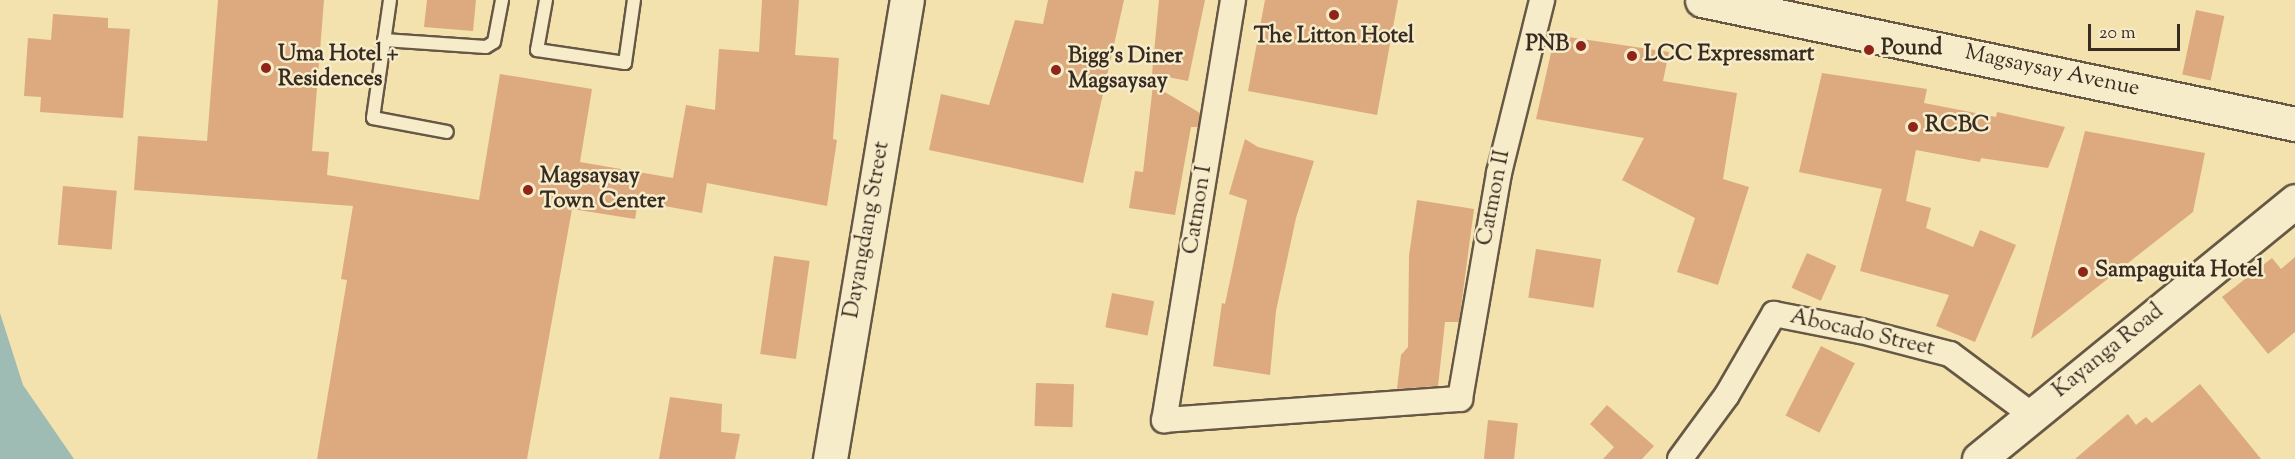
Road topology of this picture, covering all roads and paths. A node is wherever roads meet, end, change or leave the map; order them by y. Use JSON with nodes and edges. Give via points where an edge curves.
{"nodes":[{"id":1,"x":390,"y":0,"type":"edge"},
{"id":2,"x":502,"y":0,"type":"edge"},
{"id":3,"x":546,"y":0,"type":"edge"},
{"id":4,"x":634,"y":0,"type":"edge"},
{"id":5,"x":907,"y":0,"type":"edge"},
{"id":6,"x":1233,"y":0,"type":"edge"},
{"id":7,"x":1542,"y":0,"type":"edge"},
{"id":8,"x":1702,"y":0,"type":"edge"},
{"id":9,"x":384,"y":40,"type":"junction"},
{"id":10,"x":2295,"y":124,"type":"edge"},
{"id":11,"x":447,"y":132,"type":"dead end"},
{"id":12,"x":2295,"y":201,"type":"edge"},
{"id":13,"x":1460,"y":399,"type":"joint"},
{"id":14,"x":2032,"y":415,"type":"junction"},
{"id":15,"x":830,"y":459,"type":"edge"},
{"id":16,"x":1680,"y":459,"type":"edge"},
{"id":17,"x":1979,"y":459,"type":"edge"}],
"edges":[{"from":1,"to":9,"type":"lane"},
{"from":2,"to":9,"type":"lane","via":[[494,42],[486,47]]},
{"from":3,"to":4,"type":"lane","via":[[537,50],[625,63]]},
{"from":5,"to":15,"type":"main road","name":"Dayangdang Street"},
{"from":6,"to":13,"type":"street","name":"Catmon I","via":[[1164,420]]},
{"from":7,"to":13,"type":"street","name":"Catmon II","via":[[1499,172]]},
{"from":8,"to":10,"type":"main road","name":"Magsaysay Avenue"},
{"from":9,"to":11,"type":"lane","via":[[374,118]]},
{"from":12,"to":14,"type":"main road","name":"Kayanga Road"},
{"from":14,"to":16,"type":"street","name":"Abocado Street","via":[[1950,354],[1774,314],[1727,395]]},
{"from":14,"to":17,"type":"main road","name":"Kayanga Road"}]}
